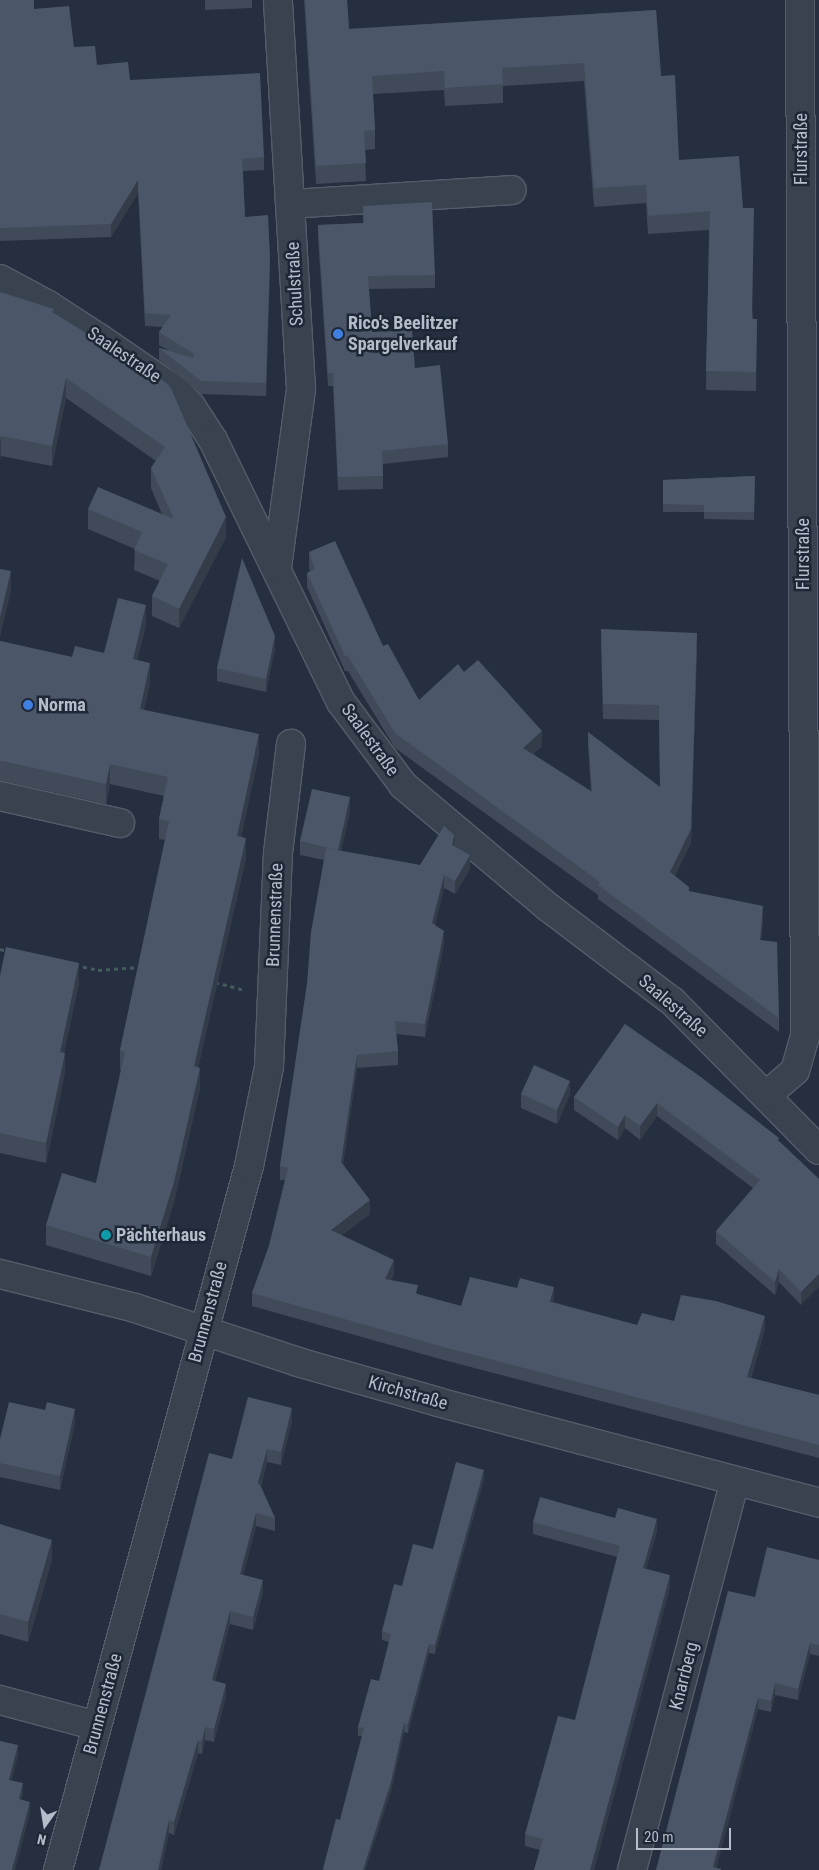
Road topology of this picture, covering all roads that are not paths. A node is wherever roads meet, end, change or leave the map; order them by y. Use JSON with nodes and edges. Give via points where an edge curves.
{"nodes":[{"id":1,"x":278,"y":0,"type":"edge"},
{"id":2,"x":800,"y":0,"type":"edge"},
{"id":3,"x":512,"y":190,"type":"dead end"},
{"id":4,"x":290,"y":204,"type":"junction"},
{"id":5,"x":0,"y":279,"type":"edge"},
{"id":6,"x":277,"y":566,"type":"junction"},
{"id":7,"x":291,"y":744,"type":"dead end"},
{"id":8,"x":0,"y":796,"type":"edge"},
{"id":9,"x":120,"y":823,"type":"dead end"},
{"id":10,"x":767,"y":1095,"type":"junction"},
{"id":11,"x":819,"y":1150,"type":"edge"},
{"id":12,"x":0,"y":1274,"type":"edge"},
{"id":13,"x":202,"y":1329,"type":"junction"},
{"id":14,"x":735,"y":1481,"type":"junction"},
{"id":15,"x":819,"y":1503,"type":"edge"},
{"id":16,"x":0,"y":1700,"type":"edge"},
{"id":17,"x":97,"y":1726,"type":"junction"},
{"id":18,"x":58,"y":1870,"type":"edge"},
{"id":19,"x":632,"y":1870,"type":"edge"}],
"edges":[{"from":1,"to":4,"type":"street","name":"Schulstraße"},
{"from":2,"to":10,"type":"street","name":"Flurstraße","via":[[805,1036],[795,1071]]},
{"from":3,"to":4,"type":"street"},
{"from":4,"to":6,"type":"street","name":"Schulstraße","via":[[301,389]]},
{"from":5,"to":6,"type":"street","name":"Saalestraße","via":[[99,338],[175,390],[191,406],[213,440]]},
{"from":6,"to":10,"type":"street","name":"Saalestraße","via":[[341,702],[403,785],[548,907],[672,1001]]},
{"from":7,"to":13,"type":"street","name":"Brunnenstraße","via":[[278,853],[269,1067],[249,1166]]},
{"from":8,"to":9,"type":"street"},
{"from":10,"to":11,"type":"street","name":"Saalestraße"},
{"from":12,"to":13,"type":"street","name":"Kirchstraße","via":[[135,1308]]},
{"from":13,"to":14,"type":"street","name":"Kirchstraße","via":[[317,1368]]},
{"from":13,"to":17,"type":"street","name":"Brunnenstraße"},
{"from":14,"to":15,"type":"street","name":"Kirchstraße"},
{"from":14,"to":19,"type":"street","name":"Knarrberg"},
{"from":16,"to":17,"type":"street"},
{"from":17,"to":18,"type":"street","name":"Brunnenstraße"}]}
